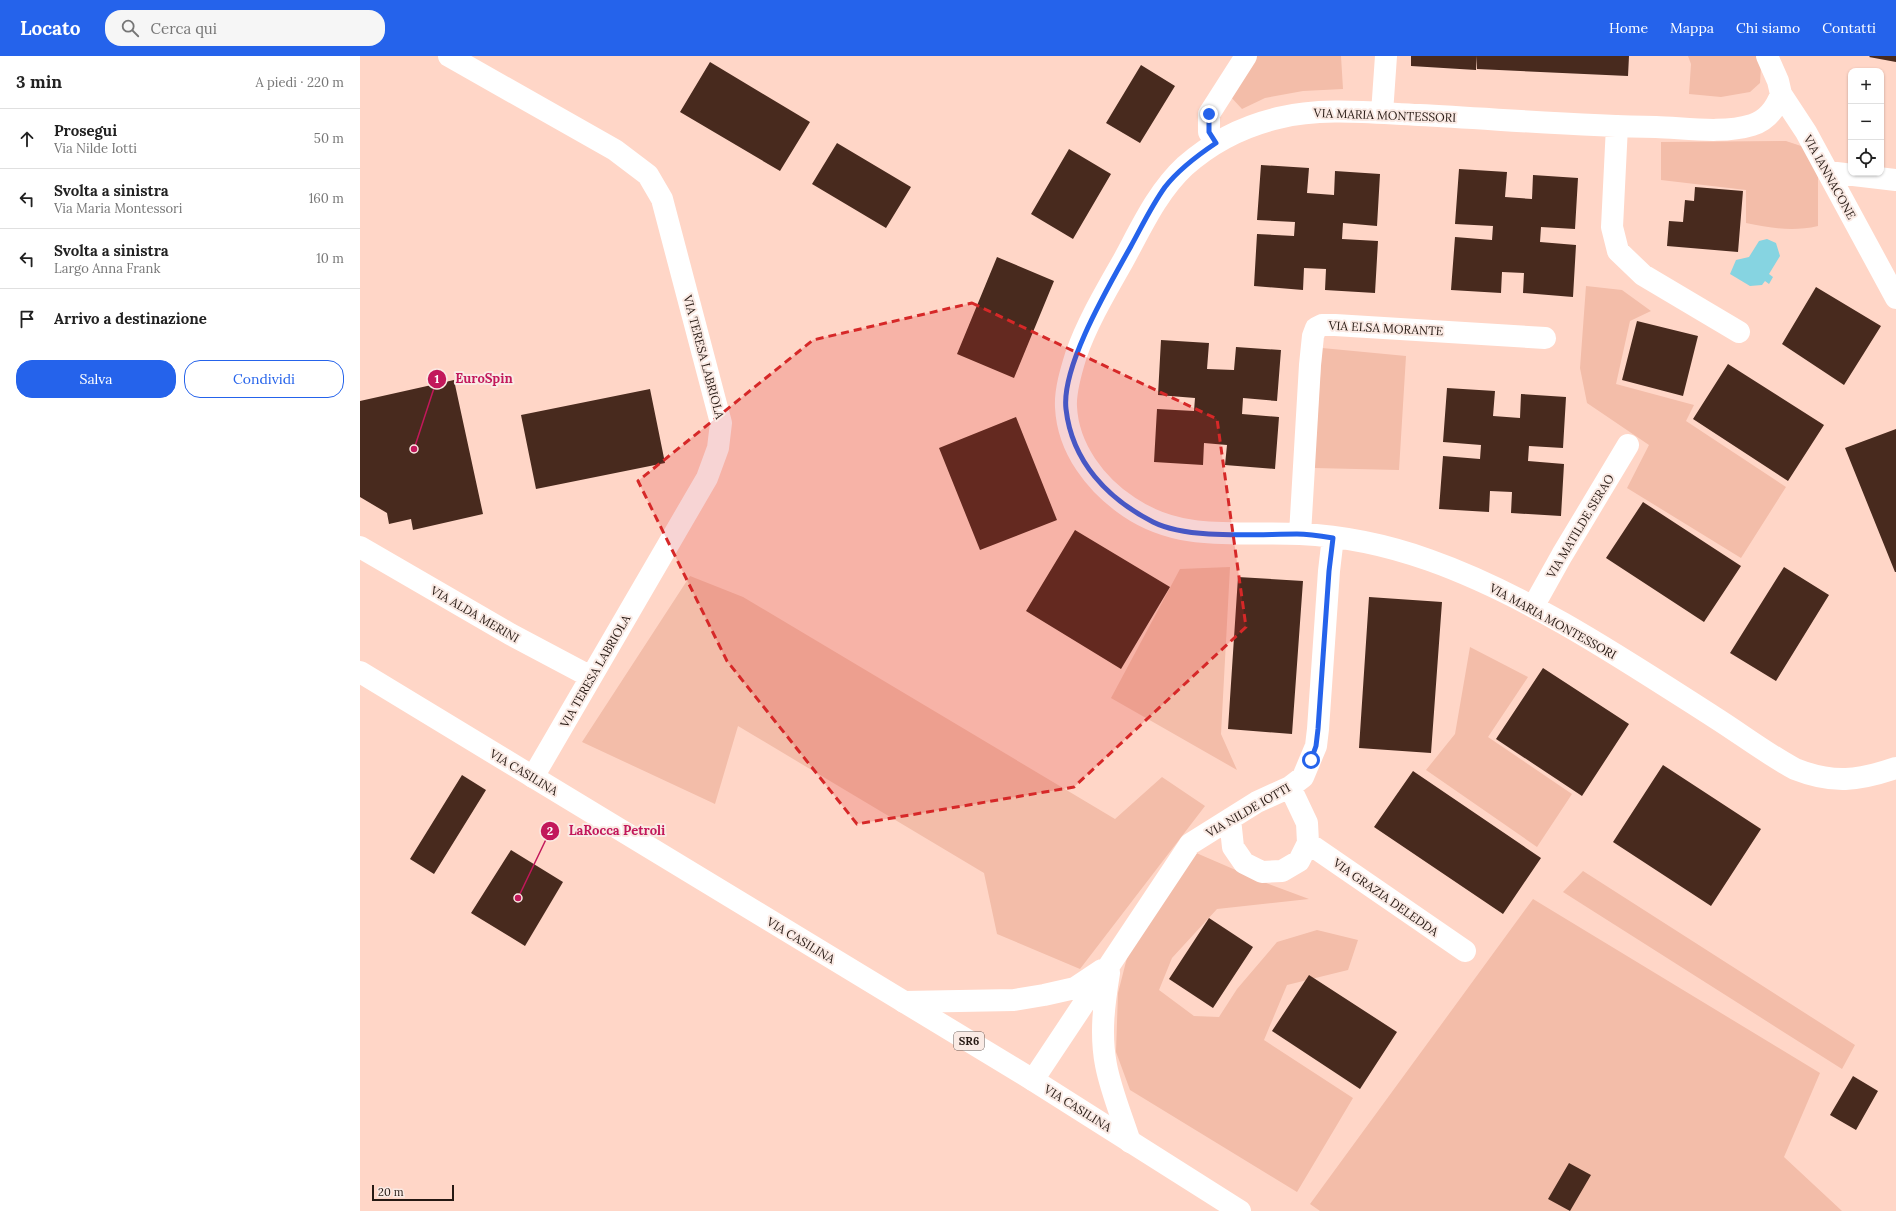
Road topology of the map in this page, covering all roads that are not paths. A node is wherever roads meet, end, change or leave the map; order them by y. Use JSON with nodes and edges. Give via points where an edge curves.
{"nodes":[{"id":1,"x":449,"y":56,"type":"edge"},
{"id":2,"x":1246,"y":56,"type":"edge"},
{"id":3,"x":1386,"y":56,"type":"edge"},
{"id":4,"x":1767,"y":56,"type":"edge"},
{"id":5,"x":1781,"y":94,"type":"junction"},
{"id":6,"x":1382,"y":113,"type":"junction"},
{"id":7,"x":1617,"y":126,"type":"junction"},
{"id":8,"x":1216,"y":143,"type":"junction"},
{"id":9,"x":1828,"y":172,"type":"junction"},
{"id":10,"x":1896,"y":180,"type":"edge"},
{"id":11,"x":1896,"y":298,"type":"edge"},
{"id":12,"x":1739,"y":332,"type":"dead end"},
{"id":13,"x":1545,"y":338,"type":"dead end"},
{"id":14,"x":1628,"y":445,"type":"dead end"},
{"id":15,"x":1300,"y":534,"type":"junction"},
{"id":16,"x":1333,"y":538,"type":"junction"},
{"id":17,"x":360,"y":547,"type":"edge"},
{"id":18,"x":1533,"y":607,"type":"junction"},
{"id":19,"x":360,"y":672,"type":"edge"},
{"id":20,"x":591,"y":677,"type":"junction"},
{"id":21,"x":1896,"y":768,"type":"edge"},
{"id":22,"x":533,"y":777,"type":"junction"},
{"id":23,"x":1290,"y":787,"type":"junction"},
{"id":24,"x":1230,"y":819,"type":"junction"},
{"id":25,"x":1308,"y":843,"type":"junction"},
{"id":26,"x":1465,"y":951,"type":"dead end"},
{"id":27,"x":1111,"y":964,"type":"junction"},
{"id":28,"x":904,"y":1002,"type":"junction"},
{"id":29,"x":1033,"y":1080,"type":"junction"},
{"id":30,"x":1130,"y":1142,"type":"junction"},
{"id":31,"x":1240,"y":1211,"type":"edge"}],
"edges":[{"from":1,"to":20,"type":"street","name":"VIA TERESA LABRIOLA","via":[[615,150],[648,175],[662,199],[721,422],[718,448],[707,478]]},
{"from":2,"to":8,"type":"street","via":[[1209,114],[1209,132]]},
{"from":3,"to":6,"type":"street"},
{"from":4,"to":5,"type":"street","name":"VIA IANNACONE"},
{"from":5,"to":7,"type":"street","name":"VIA MARIA MONTESSORI","via":[[1777,106],[1771,113],[1753,124],[1728,128]]},
{"from":5,"to":9,"type":"street","name":"VIA IANNACONE"},
{"from":6,"to":7,"type":"street","name":"VIA MARIA MONTESSORI"},
{"from":6,"to":8,"type":"street","name":"VIA MARIA MONTESSORI","via":[[1300,113],[1245,128]]},
{"from":7,"to":12,"type":"street","via":[[1612,227],[1618,252],[1643,275]]},
{"from":8,"to":15,"type":"street","name":"VIA MARIA MONTESSORI","via":[[1182,169],[1154,206],[1104,296],[1076,354],[1067,390],[1066,408],[1079,454],[1093,476],[1112,495],[1155,522],[1182,531],[1204,533]]},
{"from":9,"to":10,"type":"street"},
{"from":9,"to":11,"type":"street","name":"VIA IANNACONE"},
{"from":13,"to":15,"type":"street","name":"VIA ELSA MORANTE","via":[[1335,325],[1322,325],[1316,328],[1310,364]]},
{"from":14,"to":18,"type":"street","name":"VIA MATILDE SERAO"},
{"from":15,"to":16,"type":"street","name":"VIA MARIA MONTESSORI"},
{"from":16,"to":18,"type":"street","name":"VIA MARIA MONTESSORI","via":[[1380,545],[1433,561]]},
{"from":16,"to":23,"type":"street","name":"VIA NILDE IOTTI","via":[[1316,746],[1302,777]]},
{"from":17,"to":20,"type":"street","name":"VIA ALDA MERINI","via":[[510,634]]},
{"from":18,"to":21,"type":"street","name":"VIA MARIA MONTESSORI","via":[[1631,665],[1795,769],[1815,776],[1846,780]]},
{"from":19,"to":22,"type":"street","name":"VIA CASILINA","number":"SR6"},
{"from":20,"to":22,"type":"street","name":"VIA TERESA LABRIOLA"},
{"from":22,"to":28,"type":"street","name":"VIA CASILINA","number":"SR6"},
{"from":23,"to":24,"type":"street","name":"VIA NILDE IOTTI","via":[[1257,802]]},
{"from":23,"to":25,"type":"street","via":[[1307,823]]},
{"from":24,"to":25,"type":"street","via":[[1233,847],[1244,863],[1262,872],[1282,871],[1299,860]]},
{"from":24,"to":27,"type":"street","name":"VIA NILDE IOTTI","via":[[1190,844]]},
{"from":25,"to":26,"type":"street","name":"VIA GRAZIA DELEDDA"},
{"from":27,"to":28,"type":"street","via":[[1075,988],[1044,995],[1014,1000]]},
{"from":27,"to":29,"type":"street","name":"VIA NILDE IOTTI"},
{"from":27,"to":30,"type":"street","via":[[1103,1005],[1103,1039],[1106,1066]]},
{"from":28,"to":29,"type":"street","name":"VIA CASILINA","number":"SR6"},
{"from":29,"to":30,"type":"street","name":"VIA CASILINA","number":"SR6"},
{"from":30,"to":31,"type":"street","name":"VIA CASILINA","number":"SR6"}]}
